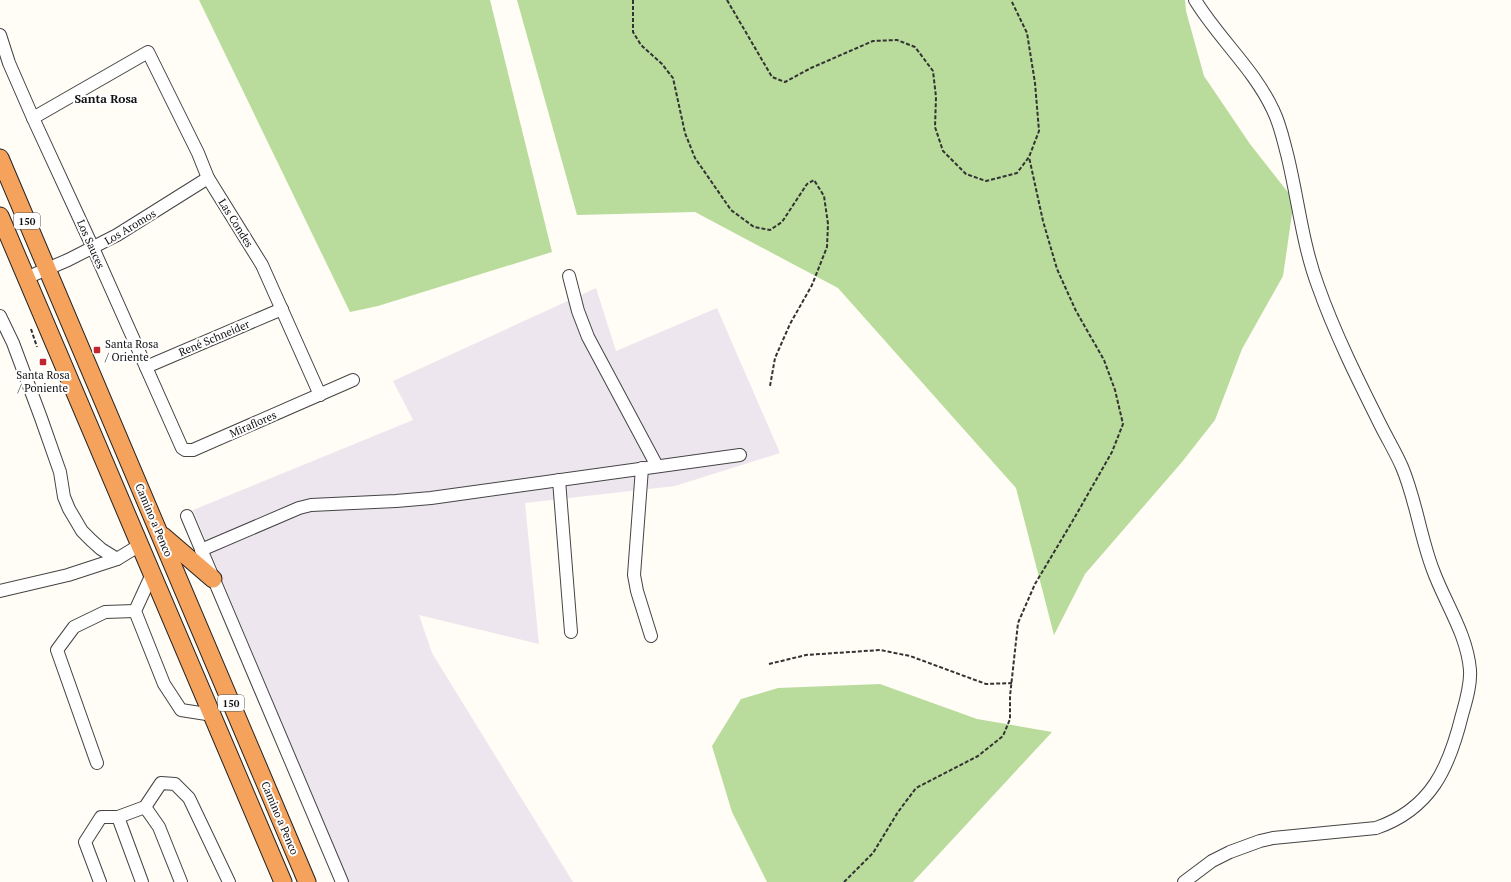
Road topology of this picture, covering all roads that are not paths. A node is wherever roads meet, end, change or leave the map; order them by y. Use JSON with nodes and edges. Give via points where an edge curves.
{"nodes":[{"id":1,"x":1195,"y":0,"type":"edge"},
{"id":2,"x":0,"y":35,"type":"edge"},
{"id":3,"x":33,"y":118,"type":"junction"},
{"id":4,"x":0,"y":158,"type":"edge"},
{"id":5,"x":208,"y":178,"type":"junction"},
{"id":6,"x":0,"y":216,"type":"edge"},
{"id":7,"x":93,"y":248,"type":"junction"},
{"id":8,"x":47,"y":270,"type":"junction"},
{"id":9,"x":568,"y":276,"type":"dead end"},
{"id":10,"x":26,"y":278,"type":"junction"},
{"id":11,"x":282,"y":309,"type":"junction"},
{"id":12,"x":0,"y":316,"type":"edge"},
{"id":13,"x":146,"y":367,"type":"junction"},
{"id":14,"x":353,"y":380,"type":"dead end"},
{"id":15,"x":320,"y":395,"type":"junction"},
{"id":16,"x":185,"y":450,"type":"joint"},
{"id":17,"x":740,"y":455,"type":"dead end"},
{"id":18,"x":657,"y":466,"type":"junction"},
{"id":19,"x":642,"y":468,"type":"junction"},
{"id":20,"x":559,"y":480,"type":"junction"},
{"id":21,"x":187,"y":516,"type":"dead end"},
{"id":22,"x":159,"y":533,"type":"junction"},
{"id":23,"x":140,"y":545,"type":"junction"},
{"id":24,"x":201,"y":550,"type":"junction"},
{"id":25,"x":117,"y":559,"type":"junction"},
{"id":26,"x":152,"y":574,"type":"junction"},
{"id":27,"x":213,"y":579,"type":"junction"},
{"id":28,"x":0,"y":591,"type":"edge"},
{"id":29,"x":135,"y":611,"type":"junction"},
{"id":30,"x":571,"y":632,"type":"dead end"},
{"id":31,"x":651,"y":636,"type":"dead end"},
{"id":32,"x":213,"y":715,"type":"junction"},
{"id":33,"x":97,"y":763,"type":"dead end"},
{"id":34,"x":144,"y":807,"type":"junction"},
{"id":35,"x":118,"y":817,"type":"junction"},
{"id":36,"x":100,"y":882,"type":"edge"},
{"id":37,"x":142,"y":882,"type":"edge"},
{"id":38,"x":181,"y":882,"type":"edge"},
{"id":39,"x":229,"y":882,"type":"edge"},
{"id":40,"x":283,"y":882,"type":"edge"},
{"id":41,"x":307,"y":882,"type":"edge"},
{"id":42,"x":342,"y":882,"type":"edge"},
{"id":43,"x":1184,"y":882,"type":"edge"}],
"edges":[{"from":1,"to":43,"type":"street","via":[[1264,94],[1279,123],[1316,282],[1354,370],[1408,483],[1433,570],[1463,639],[1470,680],[1456,737],[1442,773],[1430,792],[1413,809],[1376,828],[1273,838],[1246,845],[1212,860]]},
{"from":2,"to":3,"type":"street","name":"Los Sauces"},
{"from":3,"to":5,"type":"street","name":"Las Condes","via":[[148,52]]},
{"from":3,"to":7,"type":"street","name":"Los Sauces"},
{"from":4,"to":8,"type":"highway","name":"Camino a Penco","number":"150"},
{"from":5,"to":7,"type":"street","name":"Los Aromos"},
{"from":5,"to":11,"type":"street","name":"Las Condes","via":[[262,265]]},
{"from":6,"to":10,"type":"highway","name":"Camino a Penco","number":"150"},
{"from":7,"to":8,"type":"street","name":"Los Aromos"},
{"from":7,"to":13,"type":"street","name":"Los Sauces"},
{"from":8,"to":10,"type":"street","name":"Los Aromos"},
{"from":8,"to":22,"type":"highway","name":"Camino a Penco","number":"150"},
{"from":9,"to":18,"type":"street","via":[[588,337]]},
{"from":10,"to":23,"type":"highway","name":"Camino a Penco","number":"150"},
{"from":11,"to":13,"type":"street","name":"René Schneider"},
{"from":11,"to":15,"type":"street","name":"Las Condes"},
{"from":12,"to":25,"type":"street","via":[[41,418],[60,472],[69,509],[91,540]]},
{"from":13,"to":16,"type":"street","name":"Los Sauces","via":[[179,444]]},
{"from":14,"to":15,"type":"street","name":"Miraflores"},
{"from":15,"to":16,"type":"street","name":"Miraflores","via":[[193,450]]},
{"from":17,"to":18,"type":"street"},
{"from":18,"to":19,"type":"street"},
{"from":19,"to":20,"type":"street"},
{"from":19,"to":31,"type":"street","via":[[634,575]]},
{"from":20,"to":24,"type":"street","via":[[396,502],[305,506]]},
{"from":20,"to":30,"type":"street"},
{"from":21,"to":24,"type":"street"},
{"from":22,"to":27,"type":"highway"},
{"from":22,"to":41,"type":"highway","name":"Camino a Penco","number":"150"},
{"from":23,"to":25,"type":"street"},
{"from":23,"to":26,"type":"highway","name":"Camino a Penco","number":"150"},
{"from":24,"to":27,"type":"street"},
{"from":25,"to":28,"type":"street","via":[[68,575]]},
{"from":26,"to":29,"type":"street"},
{"from":26,"to":32,"type":"highway","name":"Camino a Penco","number":"150"},
{"from":27,"to":42,"type":"street"},
{"from":29,"to":32,"type":"street","via":[[164,684],[181,710]]},
{"from":29,"to":33,"type":"street","via":[[106,612],[74,627],[57,650]]},
{"from":32,"to":40,"type":"highway","name":"Camino a Penco","number":"150"},
{"from":34,"to":35,"type":"street"},
{"from":34,"to":38,"type":"street","via":[[159,828]]},
{"from":34,"to":39,"type":"street","via":[[162,783],[175,784],[189,798]]},
{"from":35,"to":36,"type":"street","via":[[101,817],[85,842]]},
{"from":35,"to":37,"type":"street"}]}
